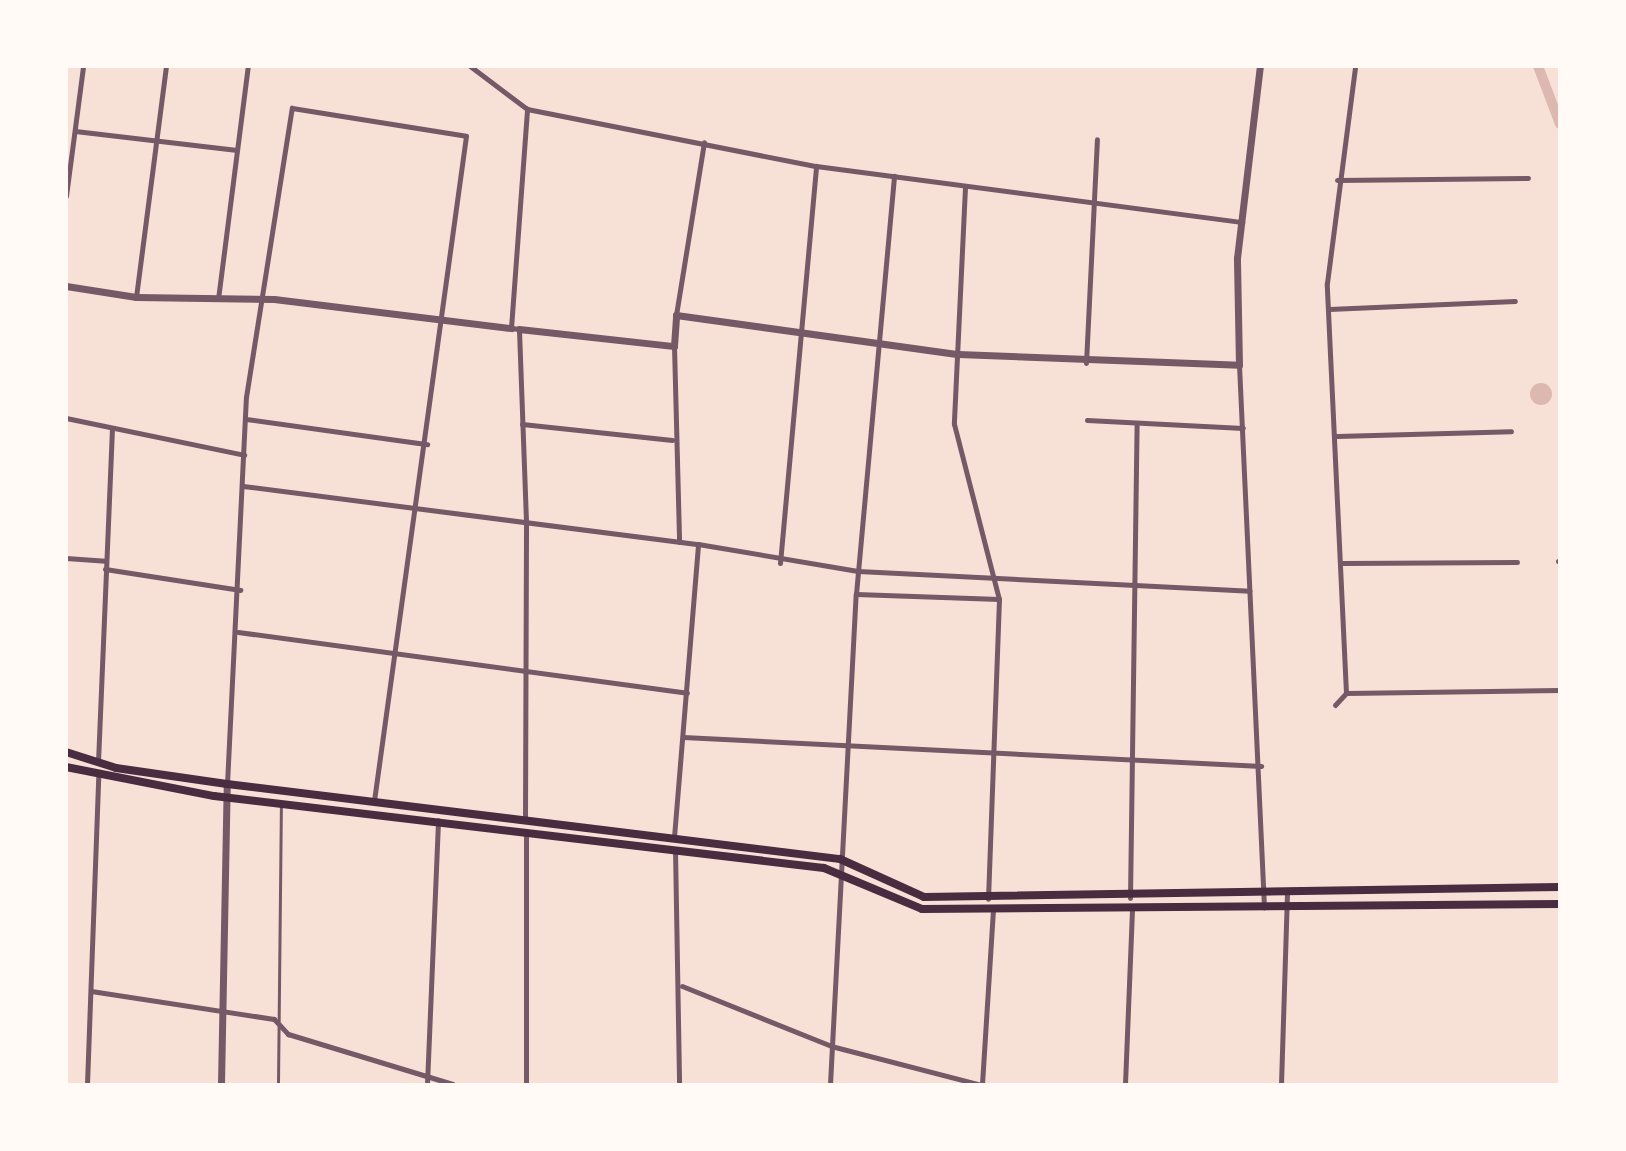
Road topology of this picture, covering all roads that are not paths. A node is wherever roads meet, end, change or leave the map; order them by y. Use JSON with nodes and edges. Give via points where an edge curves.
{"nodes":[{"id":1,"x":83,"y":66,"type":"edge"},
{"id":2,"x":166,"y":66,"type":"edge"},
{"id":3,"x":248,"y":66,"type":"edge"},
{"id":4,"x":470,"y":66,"type":"edge"},
{"id":5,"x":1260,"y":66,"type":"edge"},
{"id":6,"x":1355,"y":66,"type":"edge"},
{"id":7,"x":527,"y":109,"type":"junction"},
{"id":8,"x":75,"y":131,"type":"junction"},
{"id":9,"x":1097,"y":139,"type":"dead end"},
{"id":10,"x":157,"y":141,"type":"junction"},
{"id":11,"x":704,"y":142,"type":"junction"},
{"id":12,"x":237,"y":150,"type":"junction"},
{"id":13,"x":816,"y":166,"type":"junction"},
{"id":14,"x":894,"y":176,"type":"junction"},
{"id":15,"x":1528,"y":178,"type":"dead end"},
{"id":16,"x":1337,"y":180,"type":"junction"},
{"id":17,"x":965,"y":187,"type":"junction"},
{"id":18,"x":66,"y":196,"type":"edge"},
{"id":19,"x":1094,"y":204,"type":"junction"},
{"id":20,"x":1242,"y":222,"type":"junction"},
{"id":21,"x":66,"y":286,"type":"edge"},
{"id":22,"x":136,"y":297,"type":"junction"},
{"id":23,"x":218,"y":301,"type":"junction"},
{"id":24,"x":1514,"y":301,"type":"dead end"},
{"id":25,"x":265,"y":302,"type":"junction"},
{"id":26,"x":1329,"y":309,"type":"junction"},
{"id":27,"x":676,"y":314,"type":"junction"},
{"id":28,"x":441,"y":320,"type":"junction"},
{"id":29,"x":515,"y":329,"type":"junction"},
{"id":30,"x":801,"y":334,"type":"junction"},
{"id":31,"x":878,"y":343,"type":"junction"},
{"id":32,"x":674,"y":346,"type":"junction"},
{"id":33,"x":958,"y":354,"type":"junction"},
{"id":34,"x":1086,"y":363,"type":"junction"},
{"id":35,"x":1240,"y":365,"type":"junction"},
{"id":36,"x":66,"y":418,"type":"edge"},
{"id":37,"x":246,"y":419,"type":"junction"},
{"id":38,"x":1087,"y":420,"type":"dead end"},
{"id":39,"x":1137,"y":423,"type":"junction"},
{"id":40,"x":522,"y":424,"type":"junction"},
{"id":41,"x":113,"y":428,"type":"junction"},
{"id":42,"x":1243,"y":428,"type":"junction"},
{"id":43,"x":1511,"y":431,"type":"dead end"},
{"id":44,"x":1337,"y":436,"type":"junction"},
{"id":45,"x":672,"y":440,"type":"junction"},
{"id":46,"x":427,"y":444,"type":"junction"},
{"id":47,"x":244,"y":455,"type":"junction"},
{"id":48,"x":243,"y":486,"type":"junction"},
{"id":49,"x":418,"y":512,"type":"junction"},
{"id":50,"x":526,"y":521,"type":"junction"},
{"id":51,"x":680,"y":542,"type":"junction"},
{"id":52,"x":698,"y":544,"type":"junction"},
{"id":53,"x":66,"y":558,"type":"edge"},
{"id":54,"x":106,"y":561,"type":"junction"},
{"id":55,"x":1517,"y":562,"type":"dead end"},
{"id":56,"x":780,"y":563,"type":"junction"},
{"id":57,"x":1342,"y":563,"type":"junction"},
{"id":58,"x":105,"y":569,"type":"junction"},
{"id":59,"x":858,"y":571,"type":"junction"},
{"id":60,"x":997,"y":581,"type":"junction"},
{"id":61,"x":1135,"y":587,"type":"junction"},
{"id":62,"x":240,"y":590,"type":"junction"},
{"id":63,"x":1249,"y":591,"type":"junction"},
{"id":64,"x":856,"y":594,"type":"junction"},
{"id":65,"x":999,"y":599,"type":"junction"},
{"id":66,"x":238,"y":632,"type":"junction"},
{"id":67,"x":394,"y":654,"type":"junction"},
{"id":68,"x":527,"y":669,"type":"junction"},
{"id":69,"x":1559,"y":690,"type":"edge"},
{"id":70,"x":687,"y":693,"type":"junction"},
{"id":71,"x":1346,"y":693,"type":"junction"},
{"id":72,"x":1335,"y":705,"type":"dead end"},
{"id":73,"x":683,"y":737,"type":"junction"},
{"id":74,"x":846,"y":745,"type":"junction"},
{"id":75,"x":66,"y":752,"type":"edge"},
{"id":76,"x":994,"y":754,"type":"junction"},
{"id":77,"x":98,"y":762,"type":"junction"},
{"id":78,"x":1134,"y":762,"type":"junction"},
{"id":79,"x":1261,"y":766,"type":"junction"},
{"id":80,"x":66,"y":767,"type":"edge"},
{"id":81,"x":98,"y":777,"type":"junction"},
{"id":82,"x":227,"y":784,"type":"junction"},
{"id":83,"x":226,"y":797,"type":"junction"},
{"id":84,"x":374,"y":801,"type":"junction"},
{"id":85,"x":281,"y":803,"type":"junction"},
{"id":86,"x":525,"y":818,"type":"junction"},
{"id":87,"x":438,"y":820,"type":"junction"},
{"id":88,"x":526,"y":831,"type":"junction"},
{"id":89,"x":674,"y":837,"type":"junction"},
{"id":90,"x":675,"y":849,"type":"junction"},
{"id":91,"x":840,"y":859,"type":"junction"},
{"id":92,"x":839,"y":871,"type":"junction"},
{"id":93,"x":1559,"y":887,"type":"edge"},
{"id":94,"x":1287,"y":892,"type":"junction"},
{"id":95,"x":1264,"y":894,"type":"junction"},
{"id":96,"x":1130,"y":898,"type":"junction"},
{"id":97,"x":988,"y":899,"type":"junction"},
{"id":98,"x":1559,"y":904,"type":"edge"},
{"id":99,"x":1264,"y":907,"type":"junction"},
{"id":100,"x":1287,"y":908,"type":"junction"},
{"id":101,"x":1132,"y":909,"type":"junction"},
{"id":102,"x":993,"y":911,"type":"junction"},
{"id":103,"x":682,"y":986,"type":"junction"},
{"id":104,"x":91,"y":991,"type":"junction"},
{"id":105,"x":222,"y":1010,"type":"junction"},
{"id":106,"x":280,"y":1025,"type":"junction"},
{"id":107,"x":831,"y":1045,"type":"junction"},
{"id":108,"x":428,"y":1075,"type":"junction"},
{"id":109,"x":87,"y":1084,"type":"edge"},
{"id":110,"x":221,"y":1084,"type":"edge"},
{"id":111,"x":278,"y":1084,"type":"edge"},
{"id":112,"x":427,"y":1084,"type":"edge"},
{"id":113,"x":453,"y":1084,"type":"edge"},
{"id":114,"x":526,"y":1084,"type":"edge"},
{"id":115,"x":679,"y":1084,"type":"edge"},
{"id":116,"x":830,"y":1084,"type":"edge"},
{"id":117,"x":980,"y":1084,"type":"edge"},
{"id":118,"x":1125,"y":1084,"type":"edge"},
{"id":119,"x":1281,"y":1084,"type":"edge"}],
"edges":[{"from":1,"to":8,"type":"street"},
{"from":2,"to":10,"type":"street"},
{"from":3,"to":12,"type":"street"},
{"from":4,"to":7,"type":"street"},
{"from":5,"to":20,"type":"street"},
{"from":6,"to":16,"type":"street"},
{"from":7,"to":11,"type":"street"},
{"from":7,"to":29,"type":"street"},
{"from":8,"to":10,"type":"street"},
{"from":8,"to":18,"type":"street"},
{"from":9,"to":19,"type":"street"},
{"from":10,"to":12,"type":"street"},
{"from":10,"to":22,"type":"street"},
{"from":11,"to":13,"type":"street"},
{"from":11,"to":27,"type":"street"},
{"from":12,"to":23,"type":"street"},
{"from":13,"to":14,"type":"street"},
{"from":13,"to":30,"type":"street"},
{"from":14,"to":17,"type":"street"},
{"from":14,"to":31,"type":"street"},
{"from":15,"to":16,"type":"street"},
{"from":16,"to":26,"type":"street"},
{"from":17,"to":19,"type":"street"},
{"from":17,"to":33,"type":"street"},
{"from":19,"to":20,"type":"street"},
{"from":19,"to":34,"type":"street"},
{"from":20,"to":35,"type":"street"},
{"from":21,"to":22,"type":"street"},
{"from":22,"to":23,"type":"street"},
{"from":23,"to":25,"type":"street"},
{"from":24,"to":26,"type":"street"},
{"from":25,"to":28,"type":"street"},
{"from":25,"to":28,"type":"street","via":[[292,108],[466,136]]},
{"from":25,"to":37,"type":"street"},
{"from":26,"to":44,"type":"street"},
{"from":27,"to":30,"type":"street"},
{"from":27,"to":32,"type":"street"},
{"from":28,"to":29,"type":"street"},
{"from":28,"to":46,"type":"street"},
{"from":29,"to":32,"type":"street"},
{"from":29,"to":40,"type":"street"},
{"from":30,"to":31,"type":"street"},
{"from":30,"to":56,"type":"street"},
{"from":31,"to":33,"type":"street"},
{"from":31,"to":59,"type":"street"},
{"from":32,"to":45,"type":"street"},
{"from":33,"to":34,"type":"street"},
{"from":33,"to":60,"type":"street","via":[[954,424]]},
{"from":34,"to":35,"type":"street"},
{"from":35,"to":42,"type":"street"},
{"from":36,"to":41,"type":"street"},
{"from":37,"to":46,"type":"street"},
{"from":37,"to":47,"type":"street"},
{"from":38,"to":39,"type":"street"},
{"from":39,"to":42,"type":"street"},
{"from":39,"to":61,"type":"street"},
{"from":40,"to":45,"type":"street"},
{"from":40,"to":50,"type":"street"},
{"from":41,"to":47,"type":"street"},
{"from":41,"to":54,"type":"street"},
{"from":42,"to":63,"type":"street"},
{"from":43,"to":44,"type":"street"},
{"from":44,"to":57,"type":"street"},
{"from":45,"to":51,"type":"street"},
{"from":46,"to":49,"type":"street"},
{"from":47,"to":48,"type":"street"},
{"from":48,"to":49,"type":"street"},
{"from":48,"to":62,"type":"street"},
{"from":49,"to":50,"type":"street"},
{"from":49,"to":67,"type":"street"},
{"from":50,"to":51,"type":"street"},
{"from":50,"to":68,"type":"street"},
{"from":51,"to":52,"type":"street"},
{"from":52,"to":56,"type":"street"},
{"from":52,"to":70,"type":"street"},
{"from":53,"to":54,"type":"street"},
{"from":54,"to":58,"type":"street"},
{"from":55,"to":57,"type":"street"},
{"from":56,"to":59,"type":"street"},
{"from":57,"to":71,"type":"street"},
{"from":58,"to":62,"type":"street"},
{"from":58,"to":77,"type":"street"},
{"from":59,"to":60,"type":"street"},
{"from":59,"to":64,"type":"street"},
{"from":60,"to":61,"type":"street"},
{"from":60,"to":65,"type":"street"},
{"from":61,"to":63,"type":"street"},
{"from":61,"to":78,"type":"street"},
{"from":62,"to":66,"type":"street"},
{"from":63,"to":79,"type":"street"},
{"from":64,"to":65,"type":"street"},
{"from":64,"to":74,"type":"street"},
{"from":65,"to":76,"type":"street"},
{"from":66,"to":67,"type":"street"},
{"from":66,"to":82,"type":"street"},
{"from":67,"to":68,"type":"street"},
{"from":67,"to":84,"type":"street"},
{"from":68,"to":70,"type":"street"},
{"from":68,"to":86,"type":"street"},
{"from":69,"to":71,"type":"street"},
{"from":70,"to":73,"type":"street"},
{"from":71,"to":72,"type":"street"},
{"from":73,"to":74,"type":"street"},
{"from":73,"to":89,"type":"street"},
{"from":74,"to":76,"type":"street"},
{"from":74,"to":91,"type":"street"},
{"from":75,"to":77,"type":"main road"},
{"from":76,"to":78,"type":"street"},
{"from":76,"to":97,"type":"street"},
{"from":77,"to":82,"type":"main road"},
{"from":78,"to":79,"type":"street"},
{"from":78,"to":96,"type":"street"},
{"from":79,"to":95,"type":"street"},
{"from":80,"to":81,"type":"main road"},
{"from":81,"to":83,"type":"main road"},
{"from":81,"to":104,"type":"street"},
{"from":82,"to":83,"type":"street"},
{"from":82,"to":84,"type":"main road"},
{"from":83,"to":85,"type":"main road"},
{"from":83,"to":105,"type":"street"},
{"from":84,"to":86,"type":"main road"},
{"from":85,"to":87,"type":"main road"},
{"from":85,"to":106,"type":"lane"},
{"from":86,"to":89,"type":"main road"},
{"from":87,"to":88,"type":"main road"},
{"from":87,"to":108,"type":"street"},
{"from":88,"to":90,"type":"main road"},
{"from":88,"to":114,"type":"street"},
{"from":89,"to":91,"type":"main road"},
{"from":90,"to":92,"type":"main road"},
{"from":90,"to":103,"type":"street","via":[[676,977]]},
{"from":91,"to":92,"type":"street"},
{"from":91,"to":97,"type":"main road","via":[[924,897]]},
{"from":92,"to":102,"type":"main road","via":[[922,909]]},
{"from":92,"to":107,"type":"street"},
{"from":93,"to":94,"type":"main road"},
{"from":94,"to":95,"type":"main road"},
{"from":94,"to":100,"type":"street"},
{"from":95,"to":96,"type":"main road"},
{"from":95,"to":99,"type":"street"},
{"from":96,"to":97,"type":"main road"},
{"from":98,"to":100,"type":"main road"},
{"from":99,"to":100,"type":"main road"},
{"from":99,"to":101,"type":"main road"},
{"from":100,"to":119,"type":"street"},
{"from":101,"to":102,"type":"main road"},
{"from":101,"to":118,"type":"street"},
{"from":102,"to":117,"type":"street"},
{"from":103,"to":107,"type":"street"},
{"from":103,"to":115,"type":"street"},
{"from":104,"to":105,"type":"street"},
{"from":104,"to":109,"type":"street"},
{"from":105,"to":106,"type":"street"},
{"from":105,"to":110,"type":"street"},
{"from":106,"to":108,"type":"street","via":[[288,1034]]},
{"from":106,"to":111,"type":"lane"},
{"from":107,"to":116,"type":"street"},
{"from":107,"to":117,"type":"street"},
{"from":108,"to":112,"type":"street"},
{"from":108,"to":113,"type":"street"}]}
